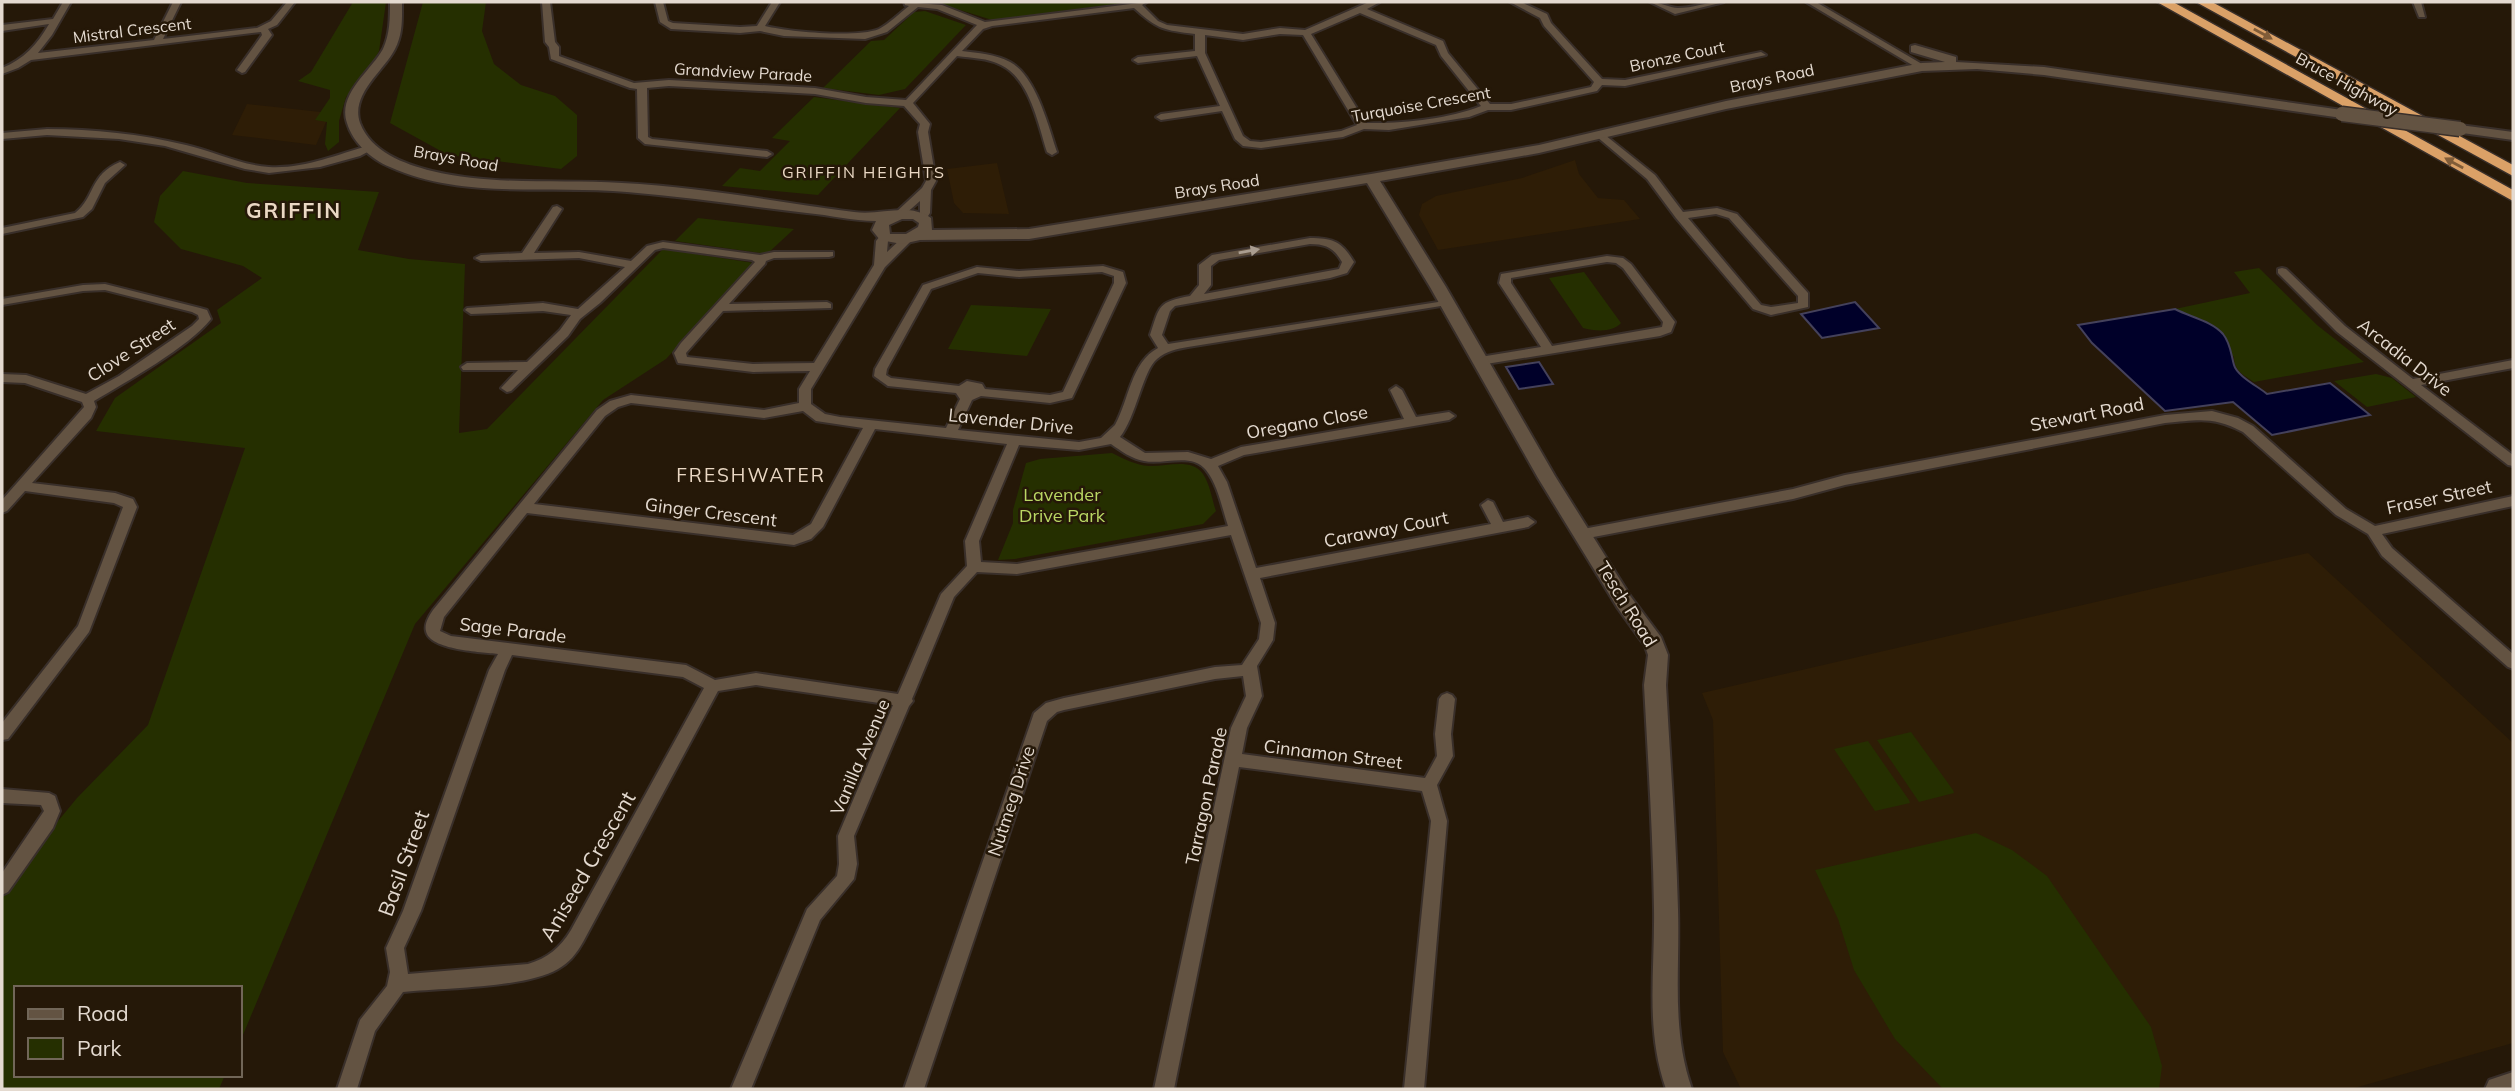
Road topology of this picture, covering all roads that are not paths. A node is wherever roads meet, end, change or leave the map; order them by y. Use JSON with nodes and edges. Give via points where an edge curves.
{"nodes":[{"id":1,"x":67,"y":2,"type":"edge"},
{"id":2,"x":177,"y":2,"type":"edge"},
{"id":3,"x":291,"y":2,"type":"edge"},
{"id":4,"x":396,"y":2,"type":"edge"},
{"id":5,"x":546,"y":2,"type":"edge"},
{"id":6,"x":659,"y":2,"type":"edge"},
{"id":7,"x":776,"y":2,"type":"edge"},
{"id":8,"x":1376,"y":2,"type":"edge"},
{"id":9,"x":1514,"y":2,"type":"edge"},
{"id":10,"x":1654,"y":2,"type":"edge"},
{"id":11,"x":1720,"y":2,"type":"edge"},
{"id":12,"x":1810,"y":2,"type":"edge"},
{"id":13,"x":1825,"y":2,"type":"edge"},
{"id":14,"x":2164,"y":2,"type":"edge"},
{"id":15,"x":2203,"y":2,"type":"edge"},
{"id":16,"x":2417,"y":2,"type":"edge"},
{"id":17,"x":1140,"y":3,"type":"edge"},
{"id":18,"x":910,"y":4,"type":"edge"},
{"id":19,"x":1361,"y":9,"type":"junction"},
{"id":20,"x":2422,"y":15,"type":"dead end"},
{"id":21,"x":55,"y":21,"type":"junction"},
{"id":22,"x":985,"y":25,"type":"junction"},
{"id":23,"x":2,"y":28,"type":"edge"},
{"id":24,"x":760,"y":28,"type":"junction"},
{"id":25,"x":263,"y":29,"type":"junction"},
{"id":26,"x":1200,"y":32,"type":"junction"},
{"id":27,"x":1306,"y":33,"type":"junction"},
{"id":28,"x":158,"y":40,"type":"junction"},
{"id":29,"x":1915,"y":49,"type":"junction"},
{"id":30,"x":954,"y":53,"type":"junction"},
{"id":31,"x":1200,"y":53,"type":"junction"},
{"id":32,"x":1901,"y":54,"type":"junction"},
{"id":33,"x":1761,"y":55,"type":"dead end"},
{"id":34,"x":31,"y":57,"type":"junction"},
{"id":35,"x":1138,"y":60,"type":"dead end"},
{"id":36,"x":1977,"y":65,"type":"junction"},
{"id":37,"x":1928,"y":66,"type":"junction"},
{"id":38,"x":242,"y":70,"type":"dead end"},
{"id":39,"x":2,"y":71,"type":"edge"},
{"id":40,"x":1886,"y":73,"type":"junction"},
{"id":41,"x":1599,"y":82,"type":"junction"},
{"id":42,"x":642,"y":87,"type":"junction"},
{"id":43,"x":908,"y":103,"type":"junction"},
{"id":44,"x":1487,"y":107,"type":"junction"},
{"id":45,"x":1226,"y":108,"type":"junction"},
{"id":46,"x":1161,"y":117,"type":"dead end"},
{"id":47,"x":1363,"y":126,"type":"junction"},
{"id":48,"x":1600,"y":134,"type":"junction"},
{"id":49,"x":2,"y":136,"type":"edge"},
{"id":50,"x":2513,"y":136,"type":"edge"},
{"id":51,"x":368,"y":149,"type":"junction"},
{"id":52,"x":1052,"y":152,"type":"dead end"},
{"id":53,"x":766,"y":154,"type":"dead end"},
{"id":54,"x":120,"y":165,"type":"dead end"},
{"id":55,"x":2513,"y":171,"type":"edge"},
{"id":56,"x":1371,"y":178,"type":"junction"},
{"id":57,"x":926,"y":190,"type":"junction"},
{"id":58,"x":2513,"y":196,"type":"edge"},
{"id":59,"x":788,"y":208,"type":"junction"},
{"id":60,"x":557,"y":209,"type":"dead end"},
{"id":61,"x":895,"y":216,"type":"junction"},
{"id":62,"x":1681,"y":216,"type":"junction"},
{"id":63,"x":918,"y":228,"type":"junction"},
{"id":64,"x":2,"y":230,"type":"edge"},
{"id":65,"x":882,"y":234,"type":"junction"},
{"id":66,"x":829,"y":254,"type":"dead end"},
{"id":67,"x":526,"y":256,"type":"junction"},
{"id":68,"x":481,"y":258,"type":"dead end"},
{"id":69,"x":759,"y":259,"type":"junction"},
{"id":70,"x":633,"y":265,"type":"junction"},
{"id":71,"x":880,"y":265,"type":"junction"},
{"id":72,"x":2282,"y":271,"type":"dead end"},
{"id":73,"x":1205,"y":285,"type":"junction"},
{"id":74,"x":1224,"y":293,"type":"junction"},
{"id":75,"x":1196,"y":296,"type":"junction"},
{"id":76,"x":2,"y":302,"type":"edge"},
{"id":77,"x":1447,"y":302,"type":"junction"},
{"id":78,"x":827,"y":306,"type":"dead end"},
{"id":79,"x":721,"y":308,"type":"junction"},
{"id":80,"x":471,"y":310,"type":"dead end"},
{"id":81,"x":579,"y":313,"type":"junction"},
{"id":82,"x":1165,"y":349,"type":"junction"},
{"id":83,"x":1549,"y":350,"type":"junction"},
{"id":84,"x":1480,"y":361,"type":"junction"},
{"id":85,"x":2513,"y":363,"type":"edge"},
{"id":86,"x":529,"y":366,"type":"junction"},
{"id":87,"x":467,"y":367,"type":"dead end"},
{"id":88,"x":819,"y":367,"type":"junction"},
{"id":89,"x":2,"y":378,"type":"edge"},
{"id":90,"x":2411,"y":383,"type":"junction"},
{"id":91,"x":507,"y":388,"type":"dead end"},
{"id":92,"x":1396,"y":390,"type":"dead end"},
{"id":93,"x":969,"y":393,"type":"junction"},
{"id":94,"x":87,"y":399,"type":"junction"},
{"id":95,"x":805,"y":406,"type":"junction"},
{"id":96,"x":1449,"y":416,"type":"dead end"},
{"id":97,"x":1412,"y":422,"type":"junction"},
{"id":98,"x":871,"y":424,"type":"junction"},
{"id":99,"x":950,"y":433,"type":"junction"},
{"id":100,"x":1112,"y":438,"type":"junction"},
{"id":101,"x":1015,"y":440,"type":"junction"},
{"id":102,"x":2513,"y":462,"type":"edge"},
{"id":103,"x":1210,"y":464,"type":"junction"},
{"id":104,"x":22,"y":486,"type":"junction"},
{"id":105,"x":2513,"y":501,"type":"edge"},
{"id":106,"x":1488,"y":505,"type":"dead end"},
{"id":107,"x":2,"y":508,"type":"edge"},
{"id":108,"x":524,"y":508,"type":"junction"},
{"id":109,"x":1528,"y":522,"type":"dead end"},
{"id":110,"x":1499,"y":527,"type":"junction"},
{"id":111,"x":1237,"y":529,"type":"junction"},
{"id":112,"x":2373,"y":531,"type":"junction"},
{"id":113,"x":1583,"y":534,"type":"junction"},
{"id":114,"x":974,"y":567,"type":"junction"},
{"id":115,"x":1251,"y":574,"type":"junction"},
{"id":116,"x":508,"y":649,"type":"junction"},
{"id":117,"x":2513,"y":663,"type":"edge"},
{"id":118,"x":1248,"y":670,"type":"junction"},
{"id":119,"x":713,"y":686,"type":"junction"},
{"id":120,"x":1447,"y":699,"type":"dead end"},
{"id":121,"x":905,"y":701,"type":"junction"},
{"id":122,"x":2,"y":734,"type":"edge"},
{"id":123,"x":1233,"y":760,"type":"junction"},
{"id":124,"x":1429,"y":785,"type":"junction"},
{"id":125,"x":2,"y":796,"type":"edge"},
{"id":126,"x":2,"y":887,"type":"edge"},
{"id":127,"x":397,"y":984,"type":"junction"},
{"id":128,"x":2513,"y":1085,"type":"edge"},
{"id":129,"x":347,"y":1089,"type":"edge"},
{"id":130,"x":741,"y":1089,"type":"edge"},
{"id":131,"x":914,"y":1089,"type":"edge"},
{"id":132,"x":1164,"y":1089,"type":"edge"},
{"id":133,"x":1414,"y":1089,"type":"edge"},
{"id":134,"x":1679,"y":1089,"type":"edge"},
{"id":135,"x":2498,"y":1089,"type":"edge"}],
"edges":[{"from":1,"to":21,"type":"street","name":"Mistral Crescent"},
{"from":2,"to":28,"type":"street"},
{"from":3,"to":25,"type":"street","via":[[277,21]]},
{"from":4,"to":51,"type":"main road","via":[[396,33],[391,46],[361,85],[353,107],[355,130]]},
{"from":5,"to":42,"type":"street","name":"Grandview Parade","via":[[554,57]]},
{"from":6,"to":24,"type":"street","via":[[664,22],[671,26]]},
{"from":7,"to":24,"type":"street"},
{"from":8,"to":19,"type":"street"},
{"from":9,"to":41,"type":"street","via":[[1544,16]]},
{"from":10,"to":11,"type":"street","via":[[1675,10]]},
{"from":12,"to":32,"type":"street"},
{"from":13,"to":29,"type":"street"},
{"from":58,"to":14,"type":"highway","name":"Bruce Highway","one_way":true},
{"from":15,"to":55,"type":"highway","name":"Bruce Highway","one_way":true},
{"from":16,"to":20,"type":"street"},
{"from":17,"to":22,"type":"street"},
{"from":17,"to":26,"type":"street","via":[[1160,26]]},
{"from":18,"to":22,"type":"street","via":[[939,8]]},
{"from":18,"to":24,"type":"street","via":[[884,30],[865,36]]},
{"from":19,"to":27,"type":"street"},
{"from":19,"to":44,"type":"street","via":[[1440,43]]},
{"from":21,"to":23,"type":"street"},
{"from":21,"to":34,"type":"street","name":"Mistral Crescent"},
{"from":22,"to":30,"type":"street"},
{"from":25,"to":28,"type":"street","name":"Mistral Crescent"},
{"from":25,"to":38,"type":"street","via":[[267,35]]},
{"from":26,"to":27,"type":"street","via":[[1243,37],[1280,31]]},
{"from":26,"to":31,"type":"street","name":"Turquoise Crescent"},
{"from":27,"to":47,"type":"street"},
{"from":28,"to":34,"type":"street","name":"Mistral Crescent"},
{"from":29,"to":36,"type":"main road"},
{"from":29,"to":37,"type":"street"},
{"from":30,"to":43,"type":"street"},
{"from":30,"to":52,"type":"street","via":[[998,61],[1015,70],[1037,109]]},
{"from":31,"to":35,"type":"street"},
{"from":31,"to":45,"type":"street","name":"Turquoise Crescent"},
{"from":32,"to":37,"type":"street"},
{"from":32,"to":40,"type":"main road","via":[[1905,59]]},
{"from":33,"to":41,"type":"street","name":"Bronze Court","via":[[1625,83]]},
{"from":34,"to":39,"type":"street"},
{"from":36,"to":37,"type":"main road","name":"Brays Road"},
{"from":36,"to":50,"type":"main road","name":"Brays Road","bridge":true},
{"from":37,"to":40,"type":"main road","name":"Brays Road"},
{"from":40,"to":48,"type":"main road","name":"Brays Road"},
{"from":41,"to":44,"type":"street","name":"Turquoise Crescent","via":[[1583,92],[1511,107]]},
{"from":42,"to":43,"type":"street","name":"Grandview Parade","via":[[669,83],[815,91]]},
{"from":42,"to":53,"type":"street","via":[[643,138],[649,142]]},
{"from":43,"to":57,"type":"street","via":[[925,124],[931,175]]},
{"from":44,"to":47,"type":"street","name":"Turquoise Crescent","via":[[1389,127]]},
{"from":45,"to":46,"type":"street"},
{"from":45,"to":47,"type":"street","name":"Turquoise Crescent","via":[[1247,144],[1343,134]]},
{"from":48,"to":56,"type":"main road","name":"Brays Road"},
{"from":48,"to":62,"type":"street","via":[[1651,177]]},
{"from":49,"to":51,"type":"street","via":[[64,132],[137,139],[269,170],[314,166]]},
{"from":51,"to":59,"type":"main road","name":"Brays Road","via":[[413,170],[477,183],[628,187]]},
{"from":54,"to":64,"type":"street","via":[[100,181],[89,206],[79,215]]},
{"from":56,"to":63,"type":"main road","name":"Brays Road","via":[[1018,235]]},
{"from":56,"to":77,"type":"main road","name":"Tesch Road"},
{"from":57,"to":61,"type":"street"},
{"from":57,"to":63,"type":"street","via":[[925,212]]},
{"from":59,"to":61,"type":"main road","name":"Brays Road","via":[[857,217]]},
{"from":59,"to":65,"type":"main road","name":"Brays Road"},
{"from":60,"to":67,"type":"street"},
{"from":61,"to":63,"type":"main road","name":"Brays Road"},
{"from":61,"to":65,"type":"main road","via":[[882,223]]},
{"from":62,"to":62,"type":"street","via":[[1717,211],[1731,215],[1804,295],[1804,305],[1771,311],[1756,307]]},
{"from":63,"to":65,"type":"main road","name":"Brays Road"},
{"from":63,"to":71,"type":"street"},
{"from":65,"to":71,"type":"street"},
{"from":66,"to":69,"type":"street"},
{"from":67,"to":68,"type":"street"},
{"from":67,"to":70,"type":"street","via":[[588,256]]},
{"from":69,"to":70,"type":"street","via":[[663,245],[651,248]]},
{"from":69,"to":79,"type":"street","via":[[760,266]]},
{"from":70,"to":81,"type":"street"},
{"from":71,"to":88,"type":"street"},
{"from":72,"to":90,"type":"street","name":"Arcadia Drive","via":[[2341,329]]},
{"from":73,"to":74,"type":"street"},
{"from":73,"to":74,"type":"street","one_way":true,"via":[[1205,265],[1213,258],[1310,241],[1339,247],[1348,262],[1346,269],[1336,274]]},
{"from":73,"to":75,"type":"street"},
{"from":74,"to":75,"type":"street"},
{"from":75,"to":82,"type":"street","via":[[1166,307],[1156,335]]},
{"from":76,"to":94,"type":"street","name":"Clove Street","via":[[105,287],[203,313],[205,319],[196,329]]},
{"from":77,"to":82,"type":"street"},
{"from":77,"to":84,"type":"main road","name":"Tesch Road"},
{"from":78,"to":79,"type":"street"},
{"from":79,"to":88,"type":"street","via":[[685,346],[682,360],[753,368]]},
{"from":80,"to":81,"type":"street","via":[[543,307]]},
{"from":81,"to":86,"type":"street"},
{"from":82,"to":100,"type":"street","via":[[1147,363],[1125,425]]},
{"from":83,"to":83,"type":"street","via":[[1505,283],[1508,275],[1619,260],[1670,322],[1660,332]]},
{"from":83,"to":84,"type":"street"},
{"from":84,"to":113,"type":"main road","name":"Tesch Road"},
{"from":85,"to":90,"type":"street"},
{"from":86,"to":87,"type":"street"},
{"from":86,"to":91,"type":"street"},
{"from":88,"to":95,"type":"street","via":[[805,389]]},
{"from":89,"to":94,"type":"street","via":[[26,379]]},
{"from":90,"to":102,"type":"street","name":"Arcadia Drive"},
{"from":92,"to":97,"type":"street"},
{"from":93,"to":93,"type":"street","via":[[1050,399],[1068,395],[1120,283],[1119,274],[1103,269],[1019,274],[977,270],[927,287],[880,374],[888,382]]},
{"from":93,"to":99,"type":"street"},
{"from":94,"to":104,"type":"street","name":"Clove Street","via":[[86,415]]},
{"from":95,"to":98,"type":"street","name":"Lavender Drive","via":[[821,418]]},
{"from":95,"to":108,"type":"street","name":"Sage Parade","via":[[770,414],[617,402],[601,413]]},
{"from":96,"to":97,"type":"street","name":"Oregano Close"},
{"from":97,"to":103,"type":"street","name":"Oregano Close","via":[[1241,451]]},
{"from":98,"to":99,"type":"street","name":"Lavender Drive"},
{"from":98,"to":108,"type":"street","name":"Ginger Crescent","via":[[816,527],[793,540]]},
{"from":99,"to":101,"type":"street","name":"Lavender Drive"},
{"from":100,"to":101,"type":"street","name":"Lavender Drive","via":[[1073,446]]},
{"from":100,"to":103,"type":"street","via":[[1142,457],[1192,456]]},
{"from":101,"to":114,"type":"street","via":[[972,541]]},
{"from":103,"to":111,"type":"street"},
{"from":104,"to":107,"type":"street","name":"Clove Street"},
{"from":104,"to":122,"type":"street","via":[[115,498],[130,507],[84,628]]},
{"from":105,"to":112,"type":"street","name":"Fraser Street"},
{"from":106,"to":110,"type":"street"},
{"from":108,"to":116,"type":"street","name":"Sage Parade","via":[[439,614],[432,629],[434,636],[444,640]]},
{"from":109,"to":110,"type":"street","name":"Caraway Court"},
{"from":110,"to":115,"type":"street","name":"Caraway Court"},
{"from":111,"to":114,"type":"street","via":[[1017,569]]},
{"from":111,"to":115,"type":"street"},
{"from":112,"to":113,"type":"street","name":"Stewart Road","via":[[2342,512],[2248,429],[2206,415],[1845,480]]},
{"from":112,"to":117,"type":"street","name":"Stewart Road","via":[[2387,552]]},
{"from":113,"to":134,"type":"main road","name":"Tesch Road","via":[[1658,655],[1655,685],[1666,917],[1663,975],[1667,1046]]},
{"from":114,"to":121,"type":"street","name":"Vanilla Avenue","via":[[948,594]]},
{"from":115,"to":118,"type":"street","via":[[1268,629]]},
{"from":116,"to":119,"type":"street","name":"Sage Parade","via":[[686,671]]},
{"from":116,"to":127,"type":"street","name":"Basil Street","via":[[397,941]]},
{"from":118,"to":123,"type":"street","name":"Tarragon Parade","via":[[1254,696],[1241,721]]},
{"from":118,"to":131,"type":"street","name":"Nutmeg Drive","via":[[1064,704],[1040,717]]},
{"from":119,"to":121,"type":"street","via":[[756,679]]},
{"from":119,"to":127,"type":"street","name":"Aniseed Crescent","via":[[561,958],[528,972]]},
{"from":120,"to":124,"type":"street","via":[[1445,756]]},
{"from":121,"to":130,"type":"street","name":"Vanilla Avenue","via":[[846,836],[845,879],[813,915]]},
{"from":123,"to":124,"type":"street","name":"Cinnamon Street"},
{"from":123,"to":132,"type":"street","name":"Tarragon Parade"},
{"from":124,"to":133,"type":"street","via":[[1440,821]]},
{"from":125,"to":126,"type":"street","via":[[43,798],[52,810]]},
{"from":127,"to":129,"type":"street","via":[[367,1026]]},
{"from":128,"to":135,"type":"main road"}]}
